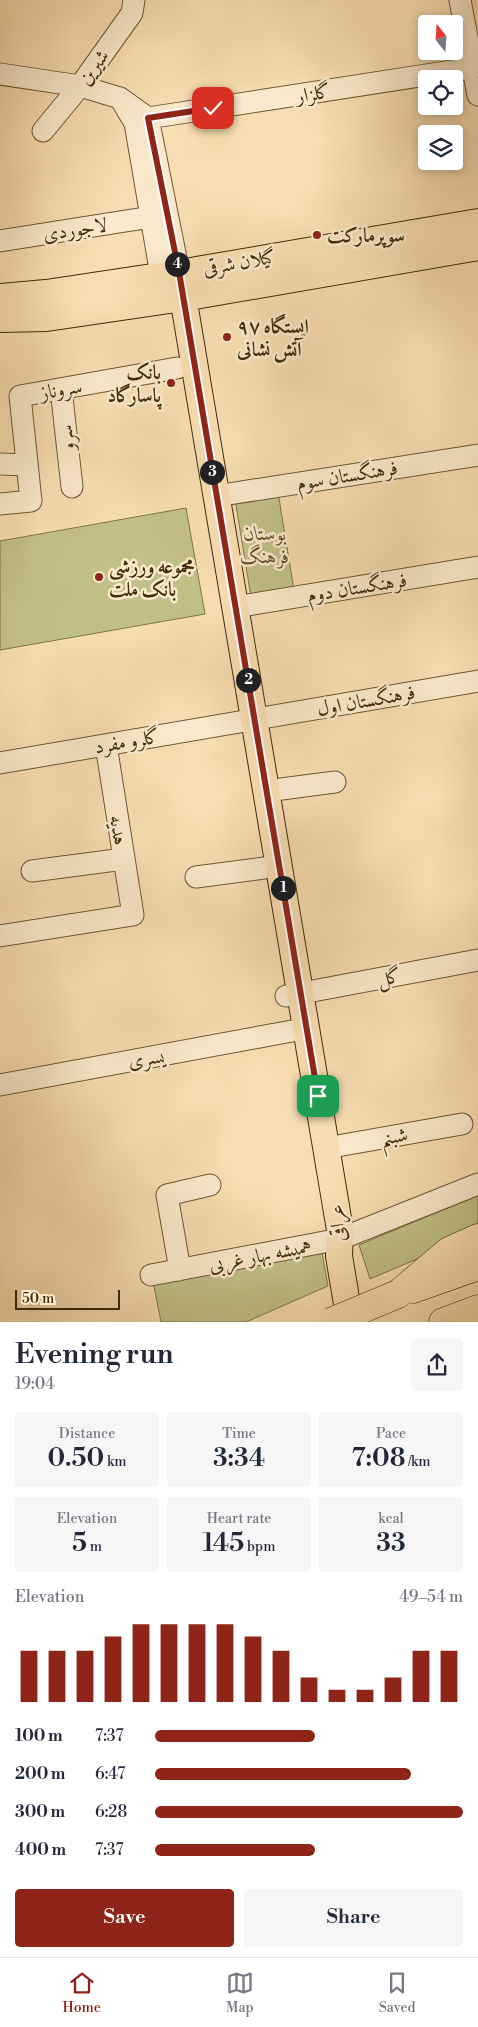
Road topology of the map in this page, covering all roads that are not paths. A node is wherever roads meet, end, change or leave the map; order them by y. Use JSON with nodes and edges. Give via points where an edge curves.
{"nodes":[{"id":1,"x":134,"y":0,"type":"edge"},
{"id":2,"x":460,"y":0,"type":"edge"},
{"id":3,"x":475,"y":67,"type":"edge"},
{"id":4,"x":0,"y":74,"type":"edge"},
{"id":5,"x":80,"y":86,"type":"junction"},
{"id":6,"x":478,"y":95,"type":"edge"},
{"id":7,"x":120,"y":98,"type":"junction"},
{"id":8,"x":148,"y":118,"type":"junction"},
{"id":9,"x":43,"y":131,"type":"dead end"},
{"id":10,"x":151,"y":217,"type":"junction"},
{"id":11,"x":478,"y":222,"type":"edge"},
{"id":12,"x":0,"y":241,"type":"edge"},
{"id":13,"x":350,"y":244,"type":"junction"},
{"id":14,"x":478,"y":247,"type":"edge"},
{"id":15,"x":208,"y":268,"type":"junction"},
{"id":16,"x":354,"y":269,"type":"junction"},
{"id":17,"x":170,"y":274,"type":"junction"},
{"id":18,"x":213,"y":293,"type":"junction"},
{"id":19,"x":0,"y":298,"type":"edge"},
{"id":20,"x":174,"y":299,"type":"junction"},
{"id":21,"x":0,"y":319,"type":"edge"},
{"id":22,"x":177,"y":368,"type":"junction"},
{"id":23,"x":60,"y":389,"type":"junction"},
{"id":24,"x":478,"y":454,"type":"edge"},
{"id":25,"x":0,"y":464,"type":"edge"},
{"id":26,"x":27,"y":465,"type":"junction"},
{"id":27,"x":72,"y":487,"type":"dead end"},
{"id":28,"x":216,"y":496,"type":"junction"},
{"id":29,"x":0,"y":504,"type":"edge"},
{"id":30,"x":478,"y":567,"type":"edge"},
{"id":31,"x":235,"y":606,"type":"junction"},
{"id":32,"x":478,"y":681,"type":"edge"},
{"id":33,"x":246,"y":721,"type":"junction"},
{"id":34,"x":106,"y":744,"type":"junction"},
{"id":35,"x":0,"y":763,"type":"edge"},
{"id":36,"x":335,"y":782,"type":"dead end"},
{"id":37,"x":266,"y":791,"type":"junction"},
{"id":38,"x":124,"y":859,"type":"junction"},
{"id":39,"x":264,"y":868,"type":"junction"},
{"id":40,"x":32,"y":871,"type":"dead end"},
{"id":41,"x":196,"y":877,"type":"dead end"},
{"id":42,"x":0,"y":936,"type":"edge"},
{"id":43,"x":478,"y":960,"type":"edge"},
{"id":44,"x":293,"y":995,"type":"junction"},
{"id":45,"x":292,"y":1031,"type":"junction"},
{"id":46,"x":0,"y":1085,"type":"edge"},
{"id":47,"x":462,"y":1124,"type":"dead end"},
{"id":48,"x":326,"y":1148,"type":"junction"},
{"id":49,"x":478,"y":1184,"type":"edge"},
{"id":50,"x":210,"y":1185,"type":"dead end"},
{"id":51,"x":478,"y":1238,"type":"edge"},
{"id":52,"x":338,"y":1251,"type":"junction"},
{"id":53,"x":478,"y":1266,"type":"edge"},
{"id":54,"x":180,"y":1270,"type":"junction"},
{"id":55,"x":151,"y":1275,"type":"dead end"},
{"id":56,"x":398,"y":1294,"type":"junction"},
{"id":57,"x":478,"y":1309,"type":"edge"},
{"id":58,"x":332,"y":1322,"type":"edge"},
{"id":59,"x":350,"y":1322,"type":"edge"},
{"id":60,"x":443,"y":1322,"type":"edge"}],
"edges":[{"from":1,"to":5,"type":"street","name":"شیرین","via":[[132,13]]},
{"from":2,"to":3,"type":"street"},
{"from":3,"to":6,"type":"street"},
{"from":3,"to":8,"type":"street","name":"گلزار"},
{"from":4,"to":5,"type":"street"},
{"from":5,"to":7,"type":"street"},
{"from":5,"to":9,"type":"street","name":"شیرین"},
{"from":7,"to":8,"type":"street"},
{"from":7,"to":10,"type":"street","via":[[135,123]]},
{"from":8,"to":17,"type":"street"},
{"from":10,"to":12,"type":"street","name":"لاجوردی"},
{"from":10,"to":17,"type":"street"},
{"from":11,"to":13,"type":"main road","name":"گیلان شرقی"},
{"from":13,"to":15,"type":"main road","name":"گیلان شرقی"},
{"from":13,"to":16,"type":"main road"},
{"from":14,"to":16,"type":"main road","name":"گیلان شرقی"},
{"from":15,"to":17,"type":"main road","name":"گیلان شرقی"},
{"from":15,"to":18,"type":"main road"},
{"from":16,"to":18,"type":"main road","name":"گیلان شرقی"},
{"from":17,"to":19,"type":"main road","name":"گیلان شرقی"},
{"from":17,"to":20,"type":"main road"},
{"from":18,"to":20,"type":"main road","name":"گیلان شرقی"},
{"from":20,"to":21,"type":"main road","name":"گیلان شرقی","via":[[47,318]]},
{"from":20,"to":22,"type":"main road","name":"عراقی"},
{"from":20,"to":28,"type":"main road","name":"عراقی"},
{"from":22,"to":23,"type":"street","name":"سروناز"},
{"from":22,"to":33,"type":"main road","name":"عراقی"},
{"from":23,"to":26,"type":"street","name":"سروناز","via":[[20,396]]},
{"from":23,"to":27,"type":"street","name":"سرو"},
{"from":24,"to":28,"type":"street","name":"فرهنگستان سوم"},
{"from":25,"to":26,"type":"street"},
{"from":26,"to":29,"type":"street","name":"سروناز","via":[[31,501]]},
{"from":28,"to":31,"type":"main road","name":"عراقی"},
{"from":30,"to":31,"type":"street","name":"فرهنگستان دوم"},
{"from":31,"to":33,"type":"main road","name":"عراقی"},
{"from":32,"to":33,"type":"street","name":"فرهنگستان اول"},
{"from":33,"to":34,"type":"street","name":"گلرو مفرد"},
{"from":33,"to":37,"type":"main road","name":"عراقی"},
{"from":33,"to":39,"type":"main road","name":"عراقی"},
{"from":34,"to":35,"type":"street","name":"گلرو مفرد"},
{"from":34,"to":38,"type":"street","name":"هدیه"},
{"from":36,"to":37,"type":"street"},
{"from":37,"to":44,"type":"main road","name":"عراقی"},
{"from":38,"to":40,"type":"street"},
{"from":38,"to":42,"type":"street","name":"هدیه","via":[[133,915]]},
{"from":39,"to":41,"type":"street"},
{"from":39,"to":44,"type":"main road","name":"عراقی"},
{"from":43,"to":44,"type":"street","name":"گل"},
{"from":44,"to":45,"type":"main road","name":"عراقی"},
{"from":44,"to":48,"type":"main road","name":"عراقی"},
{"from":45,"to":46,"type":"street","name":"یسری"},
{"from":45,"to":52,"type":"main road","name":"عراقی","via":[[327,1232]]},
{"from":47,"to":48,"type":"street","name":"شبنم"},
{"from":48,"to":52,"type":"main road","name":"عراقی","via":[[340,1230]]},
{"from":49,"to":52,"type":"street","name":"همیشه بهار غربی"},
{"from":50,"to":54,"type":"street","name":"همیشه بهار غربی","via":[[167,1195]]},
{"from":51,"to":56,"type":"highway","via":[[449,1251]]},
{"from":52,"to":54,"type":"street","name":"همیشه بهار غربی"},
{"from":52,"to":59,"type":"main road","name":"عراقی"},
{"from":53,"to":56,"type":"highway"},
{"from":54,"to":55,"type":"street","name":"همیشه بهار غربی"},
{"from":56,"to":58,"type":"highway","bridge":true},
{"from":57,"to":60,"type":"highway"}]}
